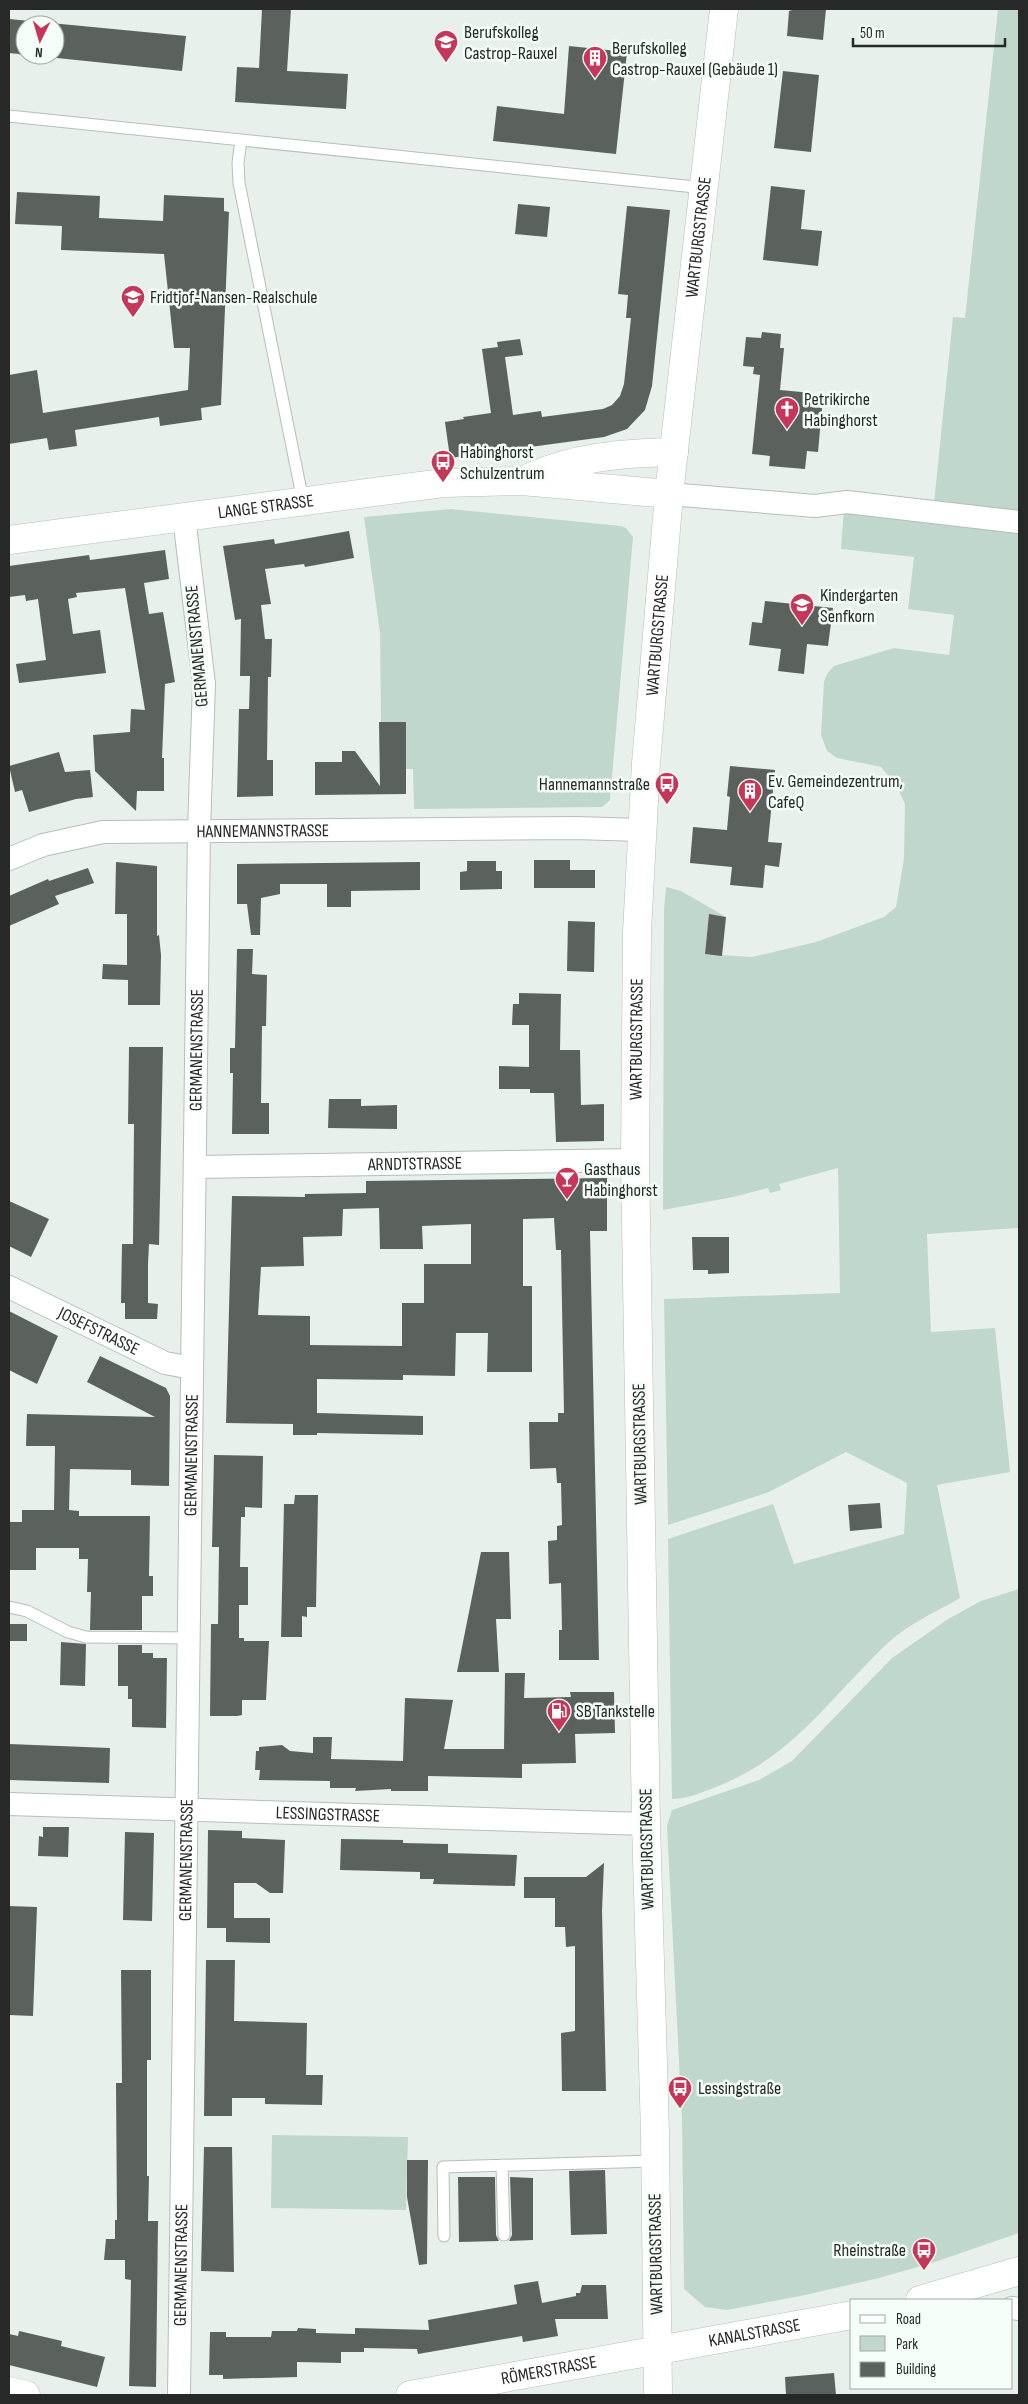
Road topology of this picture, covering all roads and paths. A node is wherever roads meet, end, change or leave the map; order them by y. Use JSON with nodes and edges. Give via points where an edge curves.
{"nodes":[{"id":1,"x":724,"y":9,"type":"edge"},
{"id":2,"x":9,"y":116,"type":"edge"},
{"id":3,"x":241,"y":140,"type":"junction"},
{"id":4,"x":705,"y":188,"type":"junction"},
{"id":5,"x":674,"y":452,"type":"junction"},
{"id":6,"x":522,"y":481,"type":"junction"},
{"id":7,"x":669,"y":494,"type":"junction"},
{"id":8,"x":303,"y":501,"type":"junction"},
{"id":9,"x":184,"y":517,"type":"junction"},
{"id":10,"x":1019,"y":522,"type":"edge"},
{"id":11,"x":9,"y":540,"type":"edge"},
{"id":12,"x":199,"y":830,"type":"junction"},
{"id":13,"x":641,"y":830,"type":"junction"},
{"id":14,"x":9,"y":859,"type":"edge"},
{"id":15,"x":634,"y":1160,"type":"junction"},
{"id":16,"x":195,"y":1167,"type":"junction"},
{"id":17,"x":9,"y":1287,"type":"edge"},
{"id":18,"x":192,"y":1368,"type":"junction"},
{"id":19,"x":9,"y":1607,"type":"edge"},
{"id":20,"x":189,"y":1638,"type":"junction"},
{"id":21,"x":9,"y":1804,"type":"edge"},
{"id":22,"x":187,"y":1808,"type":"junction"},
{"id":23,"x":646,"y":1824,"type":"junction"},
{"id":24,"x":655,"y":2161,"type":"junction"},
{"id":25,"x":502,"y":2165,"type":"junction"},
{"id":26,"x":444,"y":2236,"type":"dead end"},
{"id":27,"x":504,"y":2236,"type":"dead end"},
{"id":28,"x":1019,"y":2271,"type":"edge"},
{"id":29,"x":923,"y":2299,"type":"edge"},
{"id":30,"x":850,"y":2315,"type":"edge"},
{"id":31,"x":658,"y":2349,"type":"junction"},
{"id":32,"x":9,"y":2391,"type":"edge"},
{"id":33,"x":26,"y":2395,"type":"edge"},
{"id":34,"x":179,"y":2395,"type":"edge"},
{"id":35,"x":410,"y":2395,"type":"edge"},
{"id":36,"x":414,"y":2395,"type":"edge"},
{"id":37,"x":658,"y":2395,"type":"edge"}],
"edges":[{"from":1,"to":4,"type":"main road","name":"WARTBURGSTRASSE"},
{"from":2,"to":3,"type":"lane"},
{"from":3,"to":4,"type":"lane"},
{"from":3,"to":8,"type":"lane","via":[[239,183]]},
{"from":4,"to":5,"type":"main road","name":"WARTBURGSTRASSE"},
{"from":5,"to":6,"type":"main road","name":"LANGE STRASSE","via":[[633,452],[601,457],[552,467]]},
{"from":5,"to":7,"type":"main road","name":"WARTBURGSTRASSE"},
{"from":6,"to":7,"type":"main road","name":"LANGE STRASSE"},
{"from":6,"to":8,"type":"main road","name":"LANGE STRASSE","via":[[442,483]]},
{"from":7,"to":10,"type":"street","via":[[815,506],[847,502]]},
{"from":7,"to":13,"type":"main road","name":"WARTBURGSTRASSE"},
{"from":8,"to":9,"type":"main road","name":"LANGE STRASSE"},
{"from":9,"to":11,"type":"main road","name":"LANGE STRASSE"},
{"from":9,"to":12,"type":"street","name":"GERMANENSTRASSE","via":[[204,684]]},
{"from":12,"to":13,"type":"street","name":"HANNEMANNSTRASSE"},
{"from":12,"to":14,"type":"street","name":"HANNEMANNSTRASSE","via":[[103,832],[43,845]]},
{"from":12,"to":16,"type":"street","name":"GERMANENSTRASSE"},
{"from":13,"to":15,"type":"main road","name":"WARTBURGSTRASSE"},
{"from":15,"to":16,"type":"street","name":"ARNDTSTRASSE"},
{"from":15,"to":23,"type":"main road","name":"WARTBURGSTRASSE"},
{"from":16,"to":18,"type":"street","name":"GERMANENSTRASSE"},
{"from":17,"to":18,"type":"street","name":"JOSEFSTRASSE","via":[[165,1363]]},
{"from":18,"to":20,"type":"street","name":"GERMANENSTRASSE"},
{"from":19,"to":20,"type":"lane","via":[[27,1611],[86,1638]]},
{"from":20,"to":22,"type":"street","name":"GERMANENSTRASSE"},
{"from":21,"to":22,"type":"street","name":"LESSINGSTRASSE"},
{"from":22,"to":23,"type":"street","name":"LESSINGSTRASSE"},
{"from":22,"to":34,"type":"street","name":"GERMANENSTRASSE"},
{"from":23,"to":24,"type":"main road","name":"WARTBURGSTRASSE"},
{"from":24,"to":25,"type":"lane"},
{"from":24,"to":31,"type":"main road","name":"WARTBURGSTRASSE"},
{"from":25,"to":26,"type":"lane","via":[[444,2167]]},
{"from":25,"to":27,"type":"lane"},
{"from":28,"to":29,"type":"main road"},
{"from":30,"to":31,"type":"main road","name":"KANALSTRASSE"},
{"from":31,"to":36,"type":"main road","name":"RÖMERSTRASSE"},
{"from":31,"to":37,"type":"main road","name":"WARTBURGSTRASSE"},
{"from":32,"to":33,"type":"main road"},
{"from":35,"to":36,"type":"main road","name":"RÖMERSTRASSE"}]}
